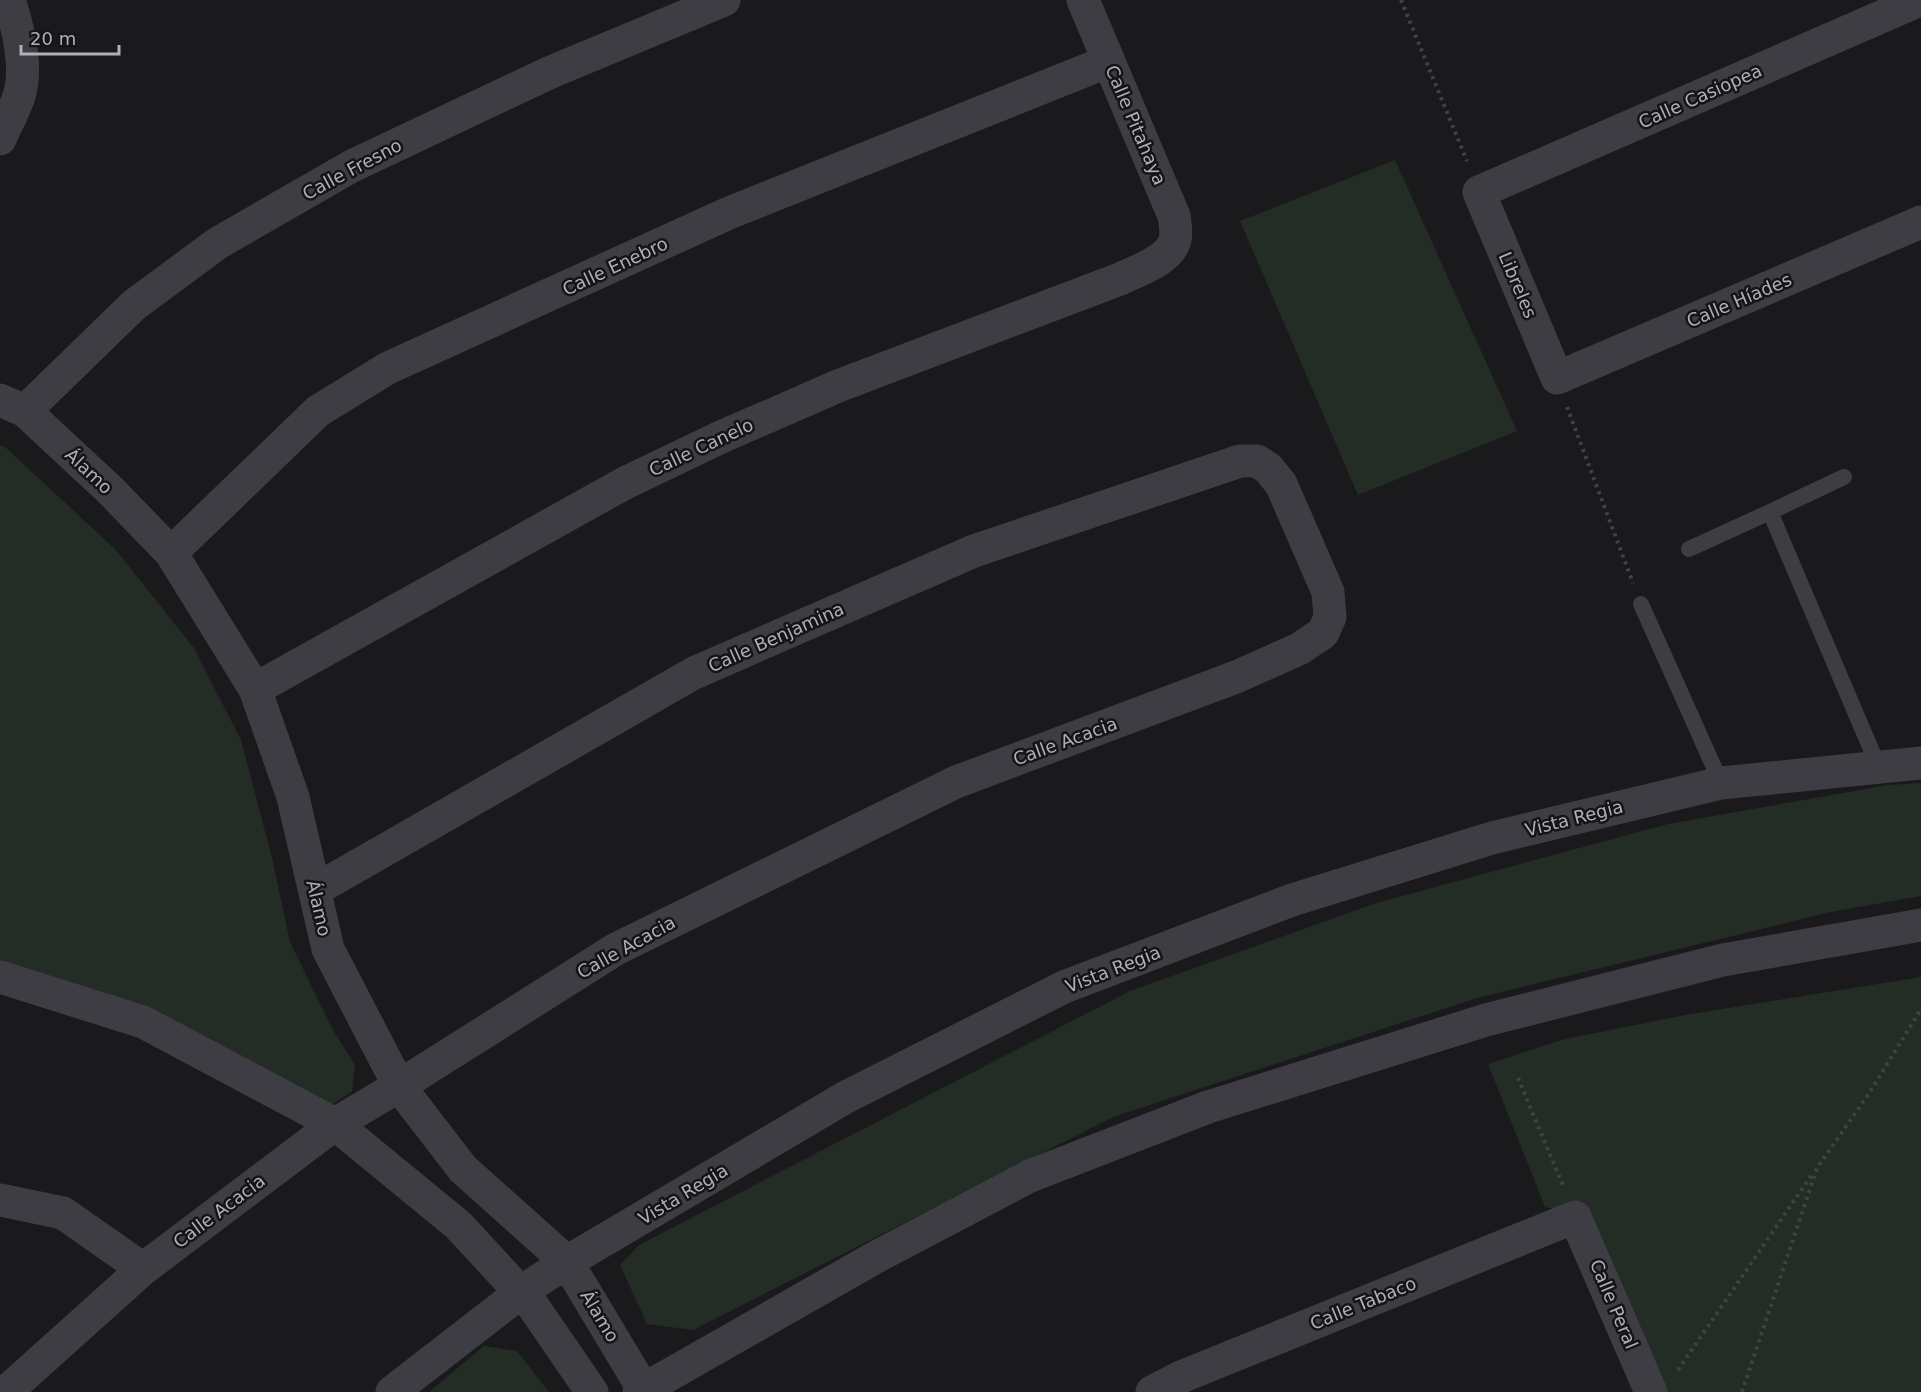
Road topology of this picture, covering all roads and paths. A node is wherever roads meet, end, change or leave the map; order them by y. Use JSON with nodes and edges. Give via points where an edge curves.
{"nodes":[{"id":1,"x":9,"y":0,"type":"edge"},
{"id":2,"x":724,"y":0,"type":"edge"},
{"id":3,"x":1083,"y":0,"type":"edge"},
{"id":4,"x":1401,"y":0,"type":"edge"},
{"id":5,"x":1920,"y":0,"type":"edge"},
{"id":6,"x":1109,"y":61,"type":"junction"},
{"id":7,"x":0,"y":139,"type":"edge"},
{"id":8,"x":1479,"y":192,"type":"junction"},
{"id":9,"x":1921,"y":222,"type":"edge"},
{"id":10,"x":1169,"y":252,"type":"joint"},
{"id":11,"x":1557,"y":378,"type":"junction"},
{"id":12,"x":12,"y":405,"type":"edge"},
{"id":13,"x":1268,"y":468,"type":"joint"},
{"id":14,"x":1845,"y":477,"type":"dead end"},
{"id":15,"x":1770,"y":512,"type":"junction"},
{"id":16,"x":1689,"y":549,"type":"dead end"},
{"id":17,"x":171,"y":553,"type":"junction"},
{"id":18,"x":1641,"y":604,"type":"joint"},
{"id":19,"x":255,"y":689,"type":"junction"},
{"id":20,"x":1921,"y":764,"type":"edge"},
{"id":21,"x":1879,"y":768,"type":"junction"},
{"id":22,"x":1721,"y":783,"type":"junction"},
{"id":23,"x":315,"y":890,"type":"junction"},
{"id":24,"x":1921,"y":925,"type":"edge"},
{"id":25,"x":0,"y":977,"type":"edge"},
{"id":26,"x":1921,"y":1009,"type":"edge"},
{"id":27,"x":1518,"y":1078,"type":"dead end"},
{"id":28,"x":399,"y":1086,"type":"junction"},
{"id":29,"x":335,"y":1124,"type":"junction"},
{"id":30,"x":1817,"y":1168,"type":"junction"},
{"id":31,"x":0,"y":1200,"type":"edge"},
{"id":32,"x":1575,"y":1217,"type":"junction"},
{"id":33,"x":567,"y":1262,"type":"junction"},
{"id":34,"x":143,"y":1269,"type":"junction"},
{"id":35,"x":521,"y":1292,"type":"junction"},
{"id":36,"x":1677,"y":1371,"type":"dead end"},
{"id":37,"x":643,"y":1391,"type":"edge"},
{"id":38,"x":6,"y":1392,"type":"edge"},
{"id":39,"x":392,"y":1392,"type":"edge"},
{"id":40,"x":592,"y":1392,"type":"edge"},
{"id":41,"x":1152,"y":1392,"type":"edge"},
{"id":42,"x":1651,"y":1392,"type":"edge"},
{"id":43,"x":1742,"y":1392,"type":"edge"}],
"edges":[{"from":1,"to":7,"type":"street","via":[[18,28],[22,64],[20,94]]},
{"from":2,"to":12,"type":"street","name":"Calle Fresno","via":[[552,72],[352,166],[218,243],[134,305]]},
{"from":3,"to":6,"type":"street","name":"Calle Pitahaya"},
{"from":4,"to":8,"type":"path"},
{"from":5,"to":8,"type":"street","name":"Calle Casiopea"},
{"from":6,"to":10,"type":"street","name":"Calle Pitahaya","via":[[1174,216],[1176,230]]},
{"from":6,"to":17,"type":"street","name":"Calle Enebro","via":[[729,213],[388,368],[318,411]]},
{"from":8,"to":11,"type":"street","name":"Libreles"},
{"from":9,"to":11,"type":"street","name":"Calle Híades"},
{"from":10,"to":19,"type":"street","name":"Calle Canelo","via":[[1120,279],[838,386],[721,437],[625,483]]},
{"from":11,"to":18,"type":"path"},
{"from":12,"to":17,"type":"street","name":"Álamo","via":[[110,490]]},
{"from":13,"to":23,"type":"street","name":"Calle Benjamina","via":[[1257,461],[1240,461],[974,551],[843,607],[694,674]]},
{"from":13,"to":28,"type":"street","name":"Calle Acacia","via":[[1281,484],[1328,592],[1330,617],[1323,633],[1299,649],[1236,677],[956,782],[828,844],[616,948]]},
{"from":14,"to":15,"type":"lane"},
{"from":15,"to":16,"type":"lane"},
{"from":15,"to":21,"type":"lane"},
{"from":17,"to":19,"type":"street","name":"Álamo"},
{"from":18,"to":22,"type":"lane"},
{"from":19,"to":23,"type":"street","name":"Álamo","via":[[293,797]]},
{"from":20,"to":21,"type":"street","name":"Vista Regia"},
{"from":21,"to":22,"type":"street","name":"Vista Regia"},
{"from":22,"to":33,"type":"street","name":"Vista Regia","via":[[1492,838],[1292,900],[1064,987],[846,1097]]},
{"from":23,"to":28,"type":"street","name":"Álamo","via":[[328,950]]},
{"from":24,"to":37,"type":"street","via":[[1723,960],[1486,1020],[1208,1107],[1030,1176],[878,1256]]},
{"from":25,"to":29,"type":"street","via":[[143,1022]]},
{"from":26,"to":30,"type":"path"},
{"from":27,"to":32,"type":"path"},
{"from":28,"to":29,"type":"street","name":"Calle Acacia"},
{"from":28,"to":33,"type":"street","name":"Álamo","via":[[464,1169]]},
{"from":29,"to":34,"type":"street","name":"Calle Acacia"},
{"from":29,"to":35,"type":"street","via":[[458,1225]]},
{"from":30,"to":36,"type":"path"},
{"from":30,"to":43,"type":"path"},
{"from":31,"to":34,"type":"street","via":[[63,1213]]},
{"from":32,"to":41,"type":"street","name":"Calle Tabaco"},
{"from":32,"to":42,"type":"street","name":"Calle Peral"},
{"from":33,"to":35,"type":"street","name":"Vista Regia"},
{"from":33,"to":37,"type":"street","name":"Álamo"},
{"from":34,"to":38,"type":"street","name":"Calle Acacia"},
{"from":35,"to":39,"type":"street","name":"Vista Regia"},
{"from":35,"to":40,"type":"street"}]}
